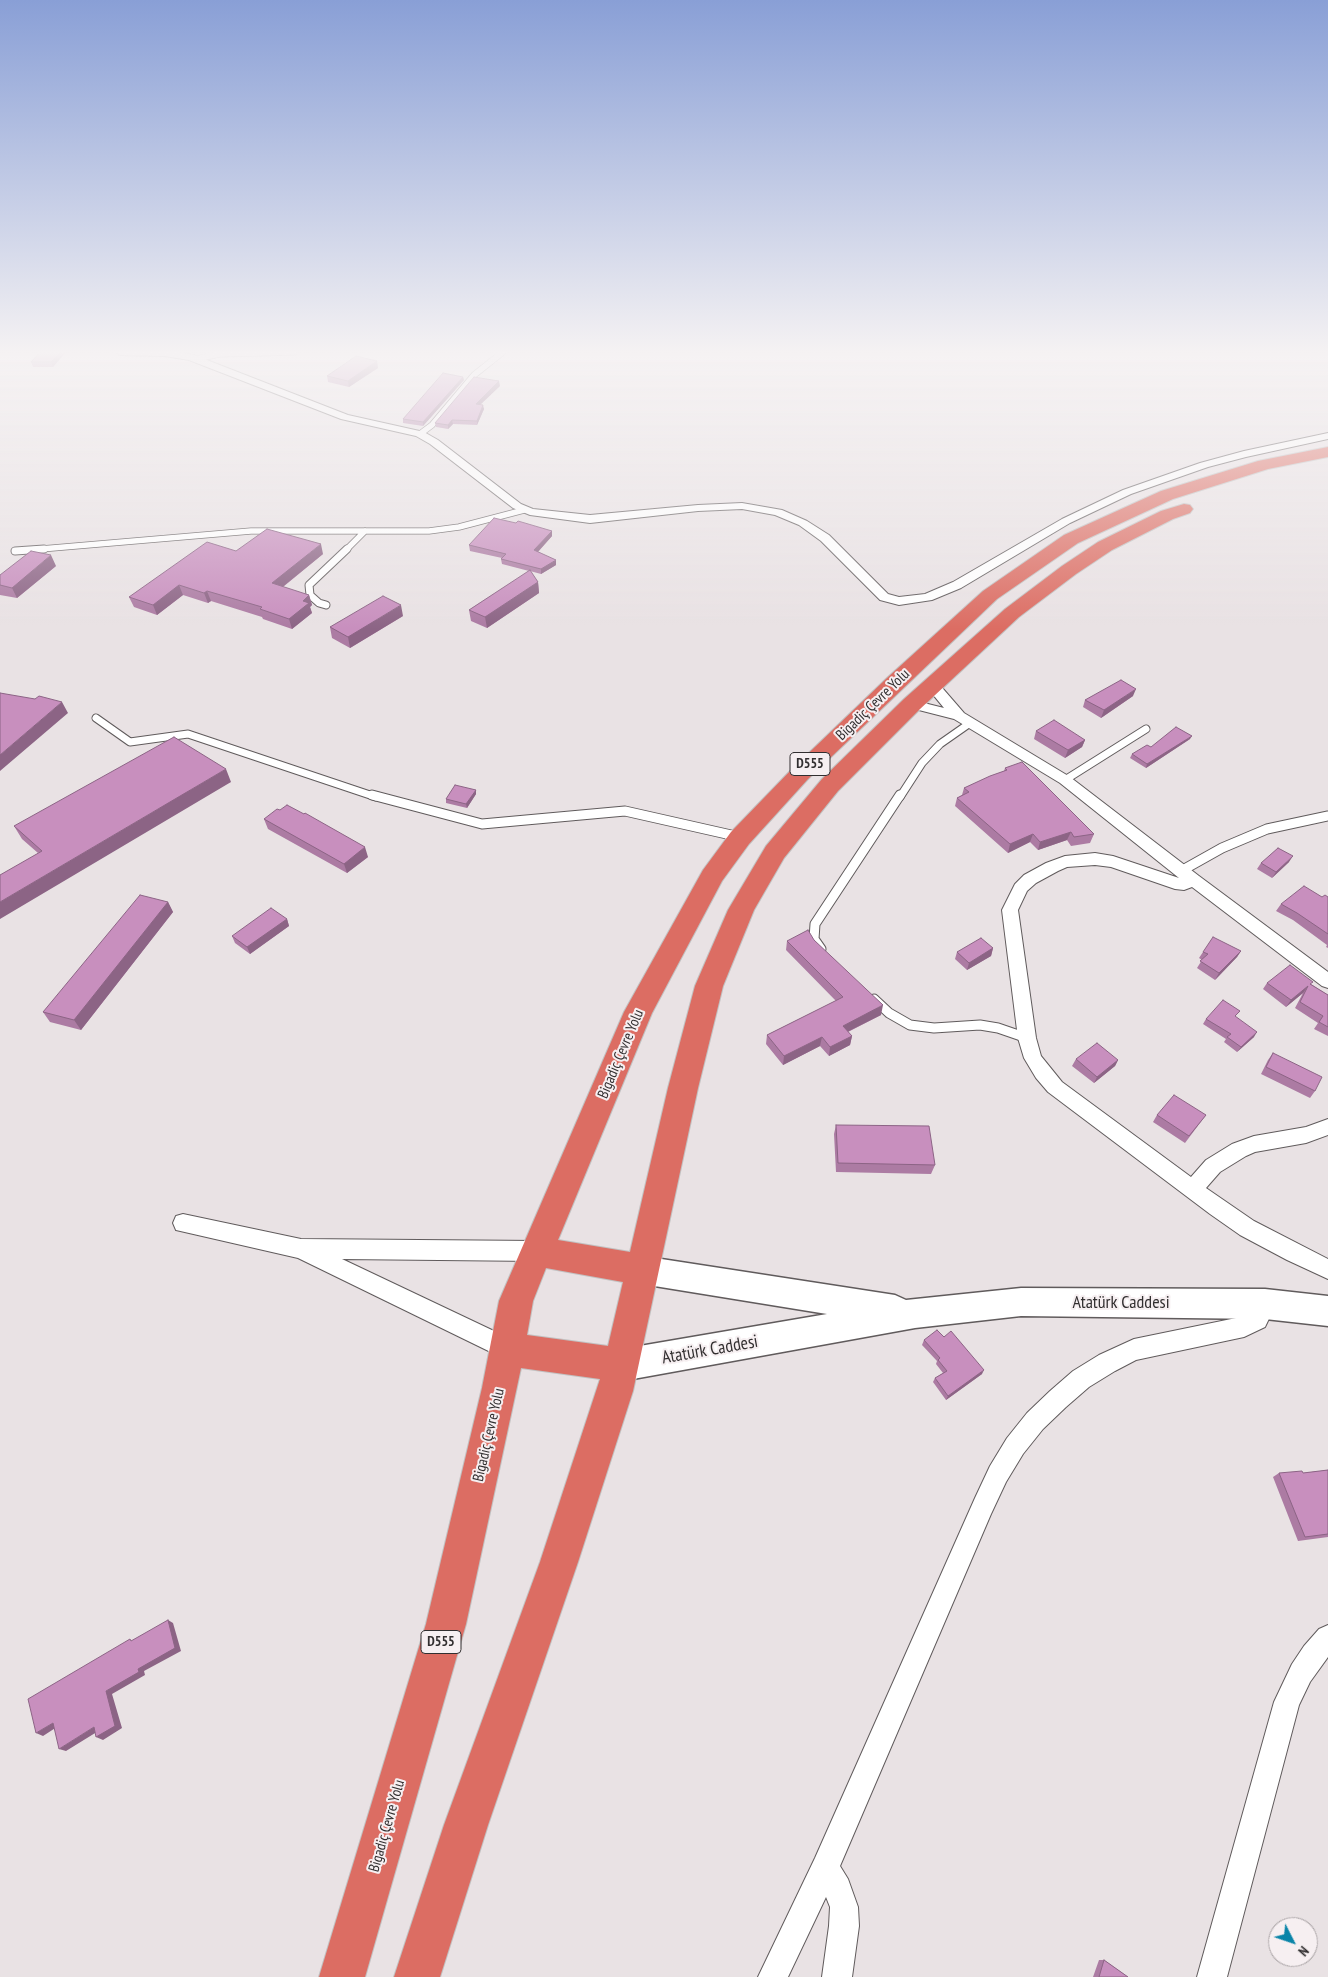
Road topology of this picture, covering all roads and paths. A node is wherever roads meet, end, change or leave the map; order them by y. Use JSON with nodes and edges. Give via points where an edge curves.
{"nodes":[{"id":1,"x":437,"y":444,"type":"edge"},
{"id":2,"x":1293,"y":444,"type":"edge"},
{"id":3,"x":1328,"y":452,"type":"edge"},
{"id":4,"x":1328,"y":467,"type":"edge"},
{"id":5,"x":524,"y":510,"type":"junction"},
{"id":6,"x":365,"y":531,"type":"junction"},
{"id":7,"x":15,"y":551,"type":"dead end"},
{"id":8,"x":326,"y":605,"type":"dead end"},
{"id":9,"x":933,"y":686,"type":"junction"},
{"id":10,"x":912,"y":704,"type":"junction"},
{"id":11,"x":96,"y":718,"type":"dead end"},
{"id":12,"x":965,"y":719,"type":"junction"},
{"id":13,"x":1146,"y":729,"type":"dead end"},
{"id":14,"x":1065,"y":780,"type":"junction"},
{"id":15,"x":1328,"y":816,"type":"edge"},
{"id":16,"x":740,"y":838,"type":"junction"},
{"id":17,"x":1187,"y":876,"type":"junction"},
{"id":18,"x":830,"y":958,"type":"edge"},
{"id":19,"x":1328,"y":981,"type":"edge"},
{"id":20,"x":869,"y":995,"type":"edge"},
{"id":21,"x":1027,"y":1038,"type":"junction"},
{"id":22,"x":1328,"y":1127,"type":"edge"},
{"id":23,"x":1193,"y":1191,"type":"junction"},
{"id":24,"x":183,"y":1223,"type":"dead end"},
{"id":25,"x":301,"y":1249,"type":"junction"},
{"id":26,"x":537,"y":1251,"type":"junction"},
{"id":27,"x":1328,"y":1269,"type":"edge"},
{"id":28,"x":642,"y":1270,"type":"junction"},
{"id":29,"x":1264,"y":1304,"type":"junction"},
{"id":30,"x":1328,"y":1311,"type":"edge"},
{"id":31,"x":915,"y":1313,"type":"junction"},
{"id":32,"x":507,"y":1349,"type":"junction"},
{"id":33,"x":622,"y":1365,"type":"junction"},
{"id":34,"x":1328,"y":1638,"type":"edge"},
{"id":35,"x":825,"y":1868,"type":"junction"},
{"id":36,"x":342,"y":1977,"type":"edge"},
{"id":37,"x":417,"y":1977,"type":"edge"},
{"id":38,"x":773,"y":1977,"type":"edge"},
{"id":39,"x":837,"y":1977,"type":"edge"},
{"id":40,"x":1212,"y":1977,"type":"edge"}],
"edges":[{"from":1,"to":5,"type":"street"},
{"from":2,"to":5,"type":"street","via":[[1212,463],[1127,492],[1066,521],[957,585],[907,602],[884,597],[814,530],[792,517],[766,508],[680,508],[590,519]]},
{"from":3,"to":16,"type":"highway","name":"Bigadiç Çevre Yolu","number":"D555","via":[[1264,466],[1167,494],[1071,539],[990,595],[800,774]]},
{"from":4,"to":9,"type":"highway","name":"Bigadiç Çevre Yolu","number":"D555","via":[[1282,476],[1217,496],[1167,515],[1105,546],[1012,612]]},
{"from":5,"to":6,"type":"lane","via":[[445,529]]},
{"from":6,"to":7,"type":"lane","via":[[251,530]]},
{"from":6,"to":8,"type":"lane","via":[[309,585],[310,595]]},
{"from":9,"to":10,"type":"highway","name":"Bigadiç Çevre Yolu","number":"D555"},
{"from":9,"to":12,"type":"street"},
{"from":10,"to":12,"type":"street"},
{"from":10,"to":28,"type":"highway","name":"Bigadiç Çevre Yolu","number":"D555","via":[[830,785],[775,852],[741,910],[708,986]]},
{"from":11,"to":16,"type":"lane","via":[[130,742],[188,734],[386,800],[482,824],[625,811]]},
{"from":12,"to":14,"type":"street"},
{"from":12,"to":18,"type":"lane","via":[[922,763],[814,924],[817,946]]},
{"from":13,"to":14,"type":"lane"},
{"from":14,"to":17,"type":"street"},
{"from":15,"to":17,"type":"lane","via":[[1250,835]]},
{"from":16,"to":26,"type":"highway","name":"Bigadiç Çevre Yolu","number":"D555","via":[[712,876],[638,1012]]},
{"from":17,"to":19,"type":"street"},
{"from":17,"to":21,"type":"street","via":[[1184,884],[1175,883],[1113,862],[1094,859],[1059,864],[1041,872],[1021,888],[1010,910]]},
{"from":20,"to":21,"type":"lane","via":[[889,1013],[910,1025],[934,1028],[980,1025]]},
{"from":21,"to":23,"type":"street","via":[[1033,1058],[1055,1087]]},
{"from":22,"to":23,"type":"street","via":[[1239,1150],[1214,1166]]},
{"from":23,"to":27,"type":"street","via":[[1247,1228]]},
{"from":24,"to":25,"type":"street"},
{"from":25,"to":26,"type":"street"},
{"from":25,"to":32,"type":"street"},
{"from":26,"to":28,"type":"highway"},
{"from":26,"to":32,"type":"highway","name":"Bigadiç Çevre Yolu","number":"D555","via":[[516,1301]]},
{"from":28,"to":31,"type":"main road","name":"Atatürk Caddesi"},
{"from":28,"to":33,"type":"highway","name":"Bigadiç Çevre Yolu","number":"D555"},
{"from":29,"to":30,"type":"main road","name":"Atatürk Caddesi"},
{"from":29,"to":31,"type":"main road","name":"Atatürk Caddesi","via":[[1021,1302]]},
{"from":29,"to":35,"type":"street","via":[[1257,1320],[1244,1327],[1134,1350],[1107,1363],[1058,1399],[1015,1446],[982,1506]]},
{"from":31,"to":33,"type":"main road","name":"Atatürk Caddesi"},
{"from":32,"to":33,"type":"highway"},
{"from":32,"to":36,"type":"highway","name":"Bigadiç Çevre Yolu","number":"D555","via":[[446,1624]]},
{"from":33,"to":37,"type":"highway","name":"Bigadiç Çevre Yolu","number":"D555","via":[[559,1562]]},
{"from":34,"to":40,"type":"street","via":[[1301,1673],[1287,1702]]},
{"from":35,"to":38,"type":"street"},
{"from":35,"to":39,"type":"street","via":[[844,1907]]}]}
